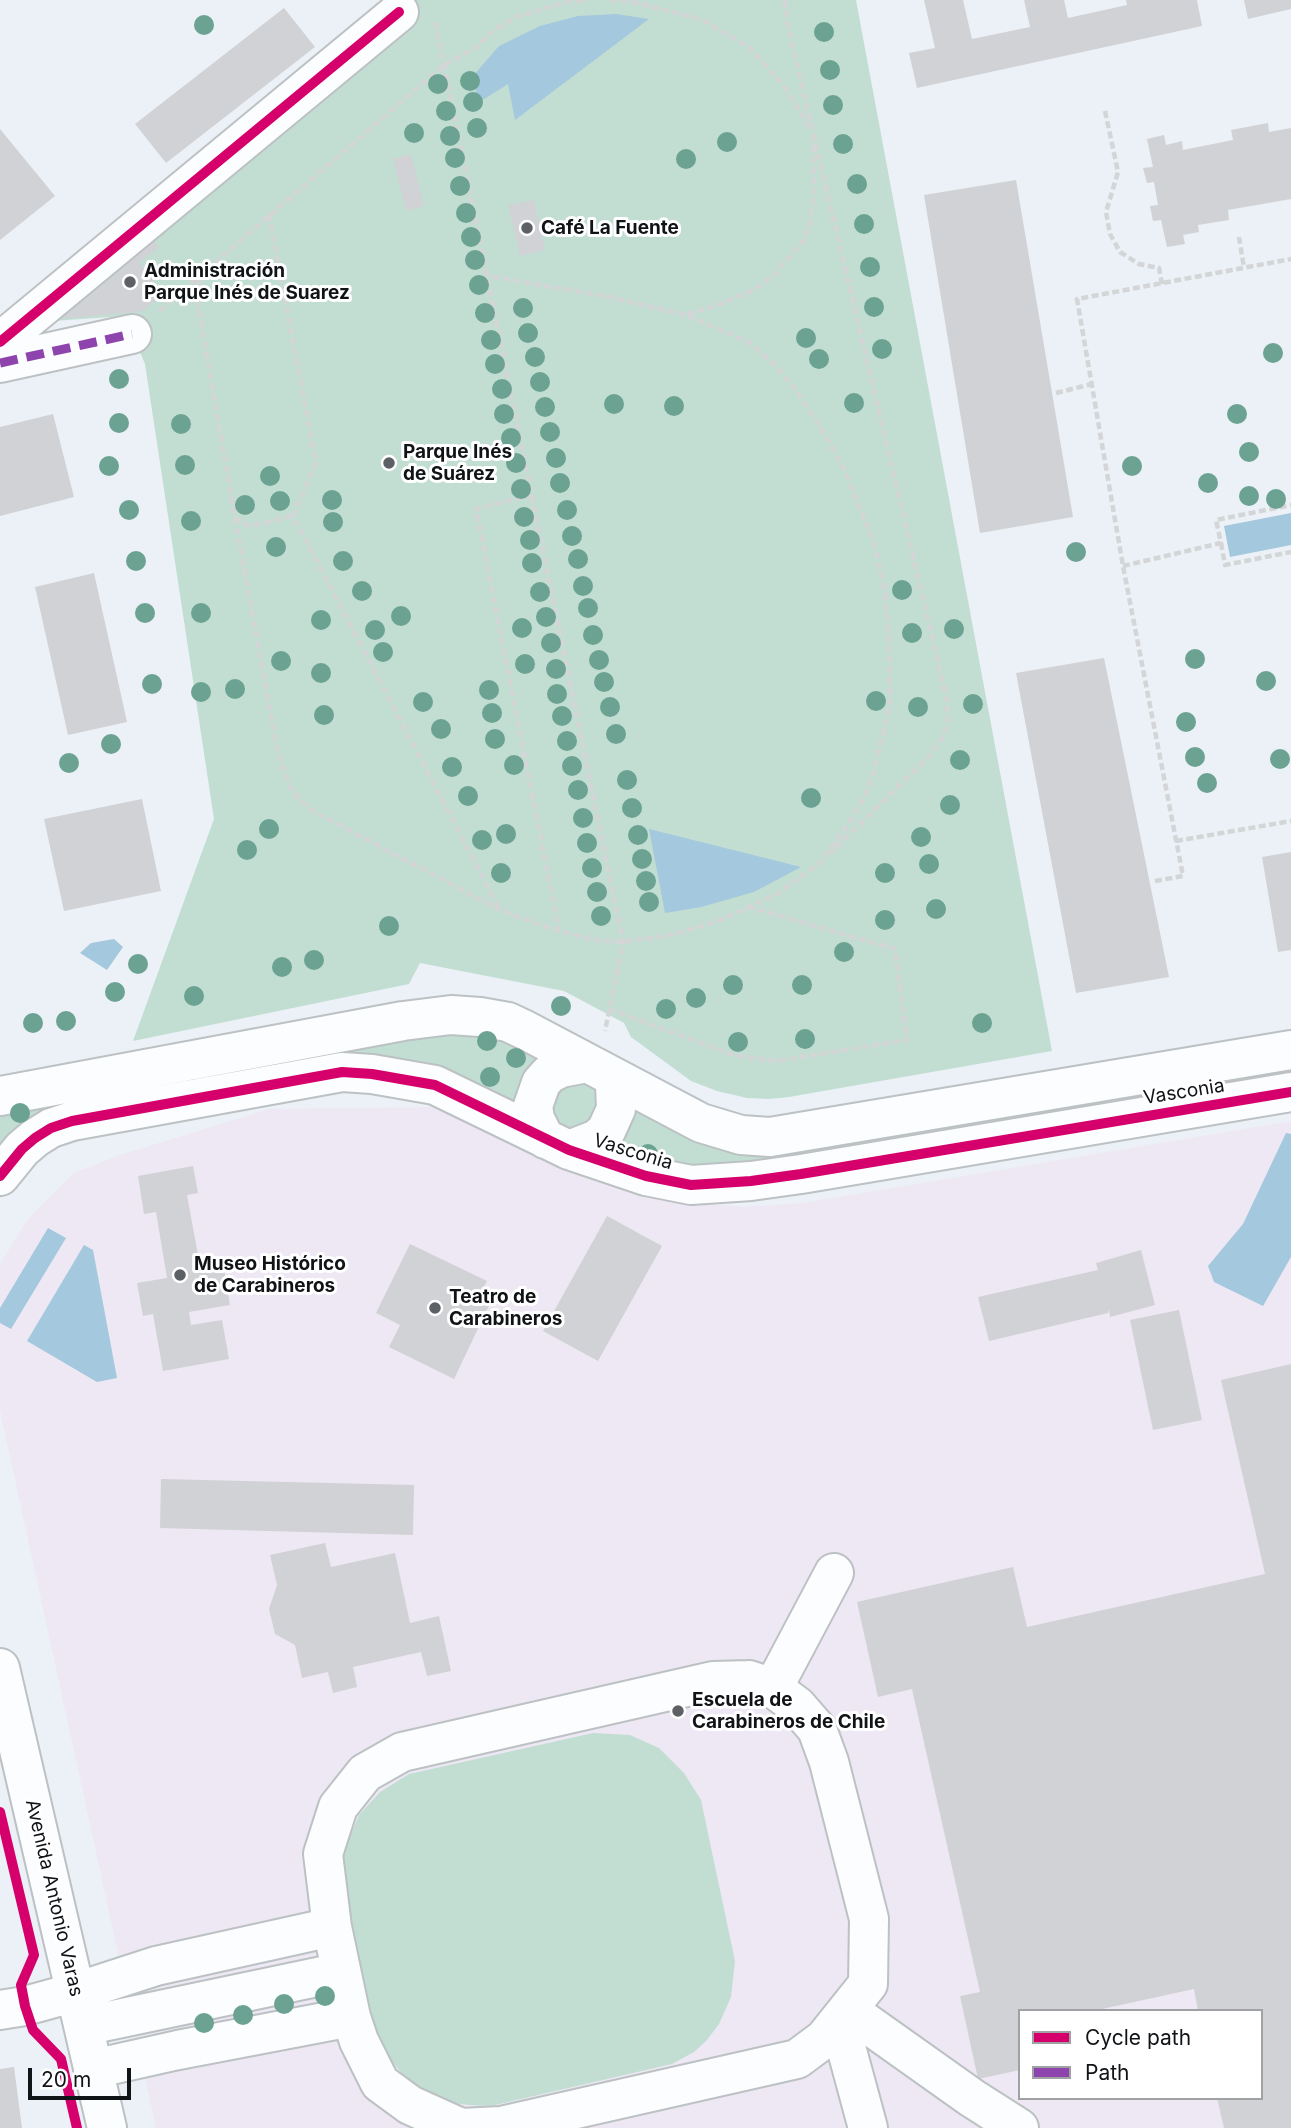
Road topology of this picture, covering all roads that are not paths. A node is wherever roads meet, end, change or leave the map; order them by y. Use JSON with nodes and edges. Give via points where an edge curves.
{"nodes":[{"id":1,"x":416,"y":12,"type":"road end"},
{"id":2,"x":132,"y":334,"type":"road end"},
{"id":3,"x":0,"y":342,"type":"edge"},
{"id":4,"x":0,"y":363,"type":"edge"},
{"id":5,"x":1291,"y":1050,"type":"edge"},
{"id":6,"x":599,"y":1070,"type":"junction"},
{"id":7,"x":1291,"y":1092,"type":"edge"},
{"id":8,"x":0,"y":1096,"type":"edge"},
{"id":9,"x":557,"y":1144,"type":"junction"},
{"id":10,"x":0,"y":1177,"type":"edge"},
{"id":11,"x":834,"y":1573,"type":"dead end"},
{"id":12,"x":0,"y":1668,"type":"edge"},
{"id":13,"x":773,"y":1688,"type":"junction"},
{"id":14,"x":5,"y":1716,"type":"edge"},
{"id":15,"x":332,"y":1927,"type":"junction"},
{"id":16,"x":341,"y":1972,"type":"junction"},
{"id":17,"x":80,"y":2009,"type":"junction"},
{"id":18,"x":0,"y":2010,"type":"edge"},
{"id":19,"x":843,"y":2016,"type":"junction"},
{"id":20,"x":351,"y":2017,"type":"junction"},
{"id":21,"x":93,"y":2069,"type":"junction"},
{"id":22,"x":107,"y":2128,"type":"edge"},
{"id":23,"x":868,"y":2128,"type":"edge"},
{"id":24,"x":1019,"y":2128,"type":"edge"}],
"edges":[{"from":1,"to":3,"type":"street"},
{"from":2,"to":4,"type":"street"},
{"from":5,"to":6,"type":"street","name":"Vasconia","via":[[770,1137],[741,1135],[701,1123]]},
{"from":6,"to":8,"type":"street","name":"Vasconia","via":[[508,1022],[451,1015]]},
{"from":6,"to":9,"type":"street","via":[[615,1086],[616,1109],[606,1130],[597,1139]]},
{"from":6,"to":9,"type":"street","via":[[561,1068],[541,1083],[533,1106],[536,1119]]},
{"from":7,"to":9,"type":"street","name":"Vasconia","via":[[751,1181],[677,1184],[619,1169]]},
{"from":9,"to":10,"type":"street","name":"Vasconia","via":[[435,1085],[342,1072],[72,1121],[34,1138]]},
{"from":11,"to":13,"type":"street"},
{"from":12,"to":14,"type":"street","name":"Avenida Antonio Varas"},
{"from":13,"to":15,"type":"street","via":[[749,1680],[713,1681],[402,1752],[365,1773],[338,1807],[323,1854]]},
{"from":13,"to":19,"type":"street","via":[[797,1706],[817,1730],[869,1919],[869,1984]]},
{"from":14,"to":17,"type":"street","name":"Avenida Antonio Varas"},
{"from":15,"to":16,"type":"street"},
{"from":15,"to":17,"type":"street","via":[[156,1966]]},
{"from":16,"to":17,"type":"street"},
{"from":16,"to":20,"type":"street"},
{"from":17,"to":18,"type":"street","via":[[25,2006]]},
{"from":17,"to":21,"type":"street","name":"Avenida Antonio Varas"},
{"from":19,"to":20,"type":"street","via":[[824,2039],[797,2059],[501,2126],[461,2128],[410,2105],[380,2083]]},
{"from":19,"to":23,"type":"street"},
{"from":19,"to":24,"type":"street"},
{"from":20,"to":21,"type":"street"},
{"from":21,"to":22,"type":"street","name":"Avenida Antonio Varas"}]}
